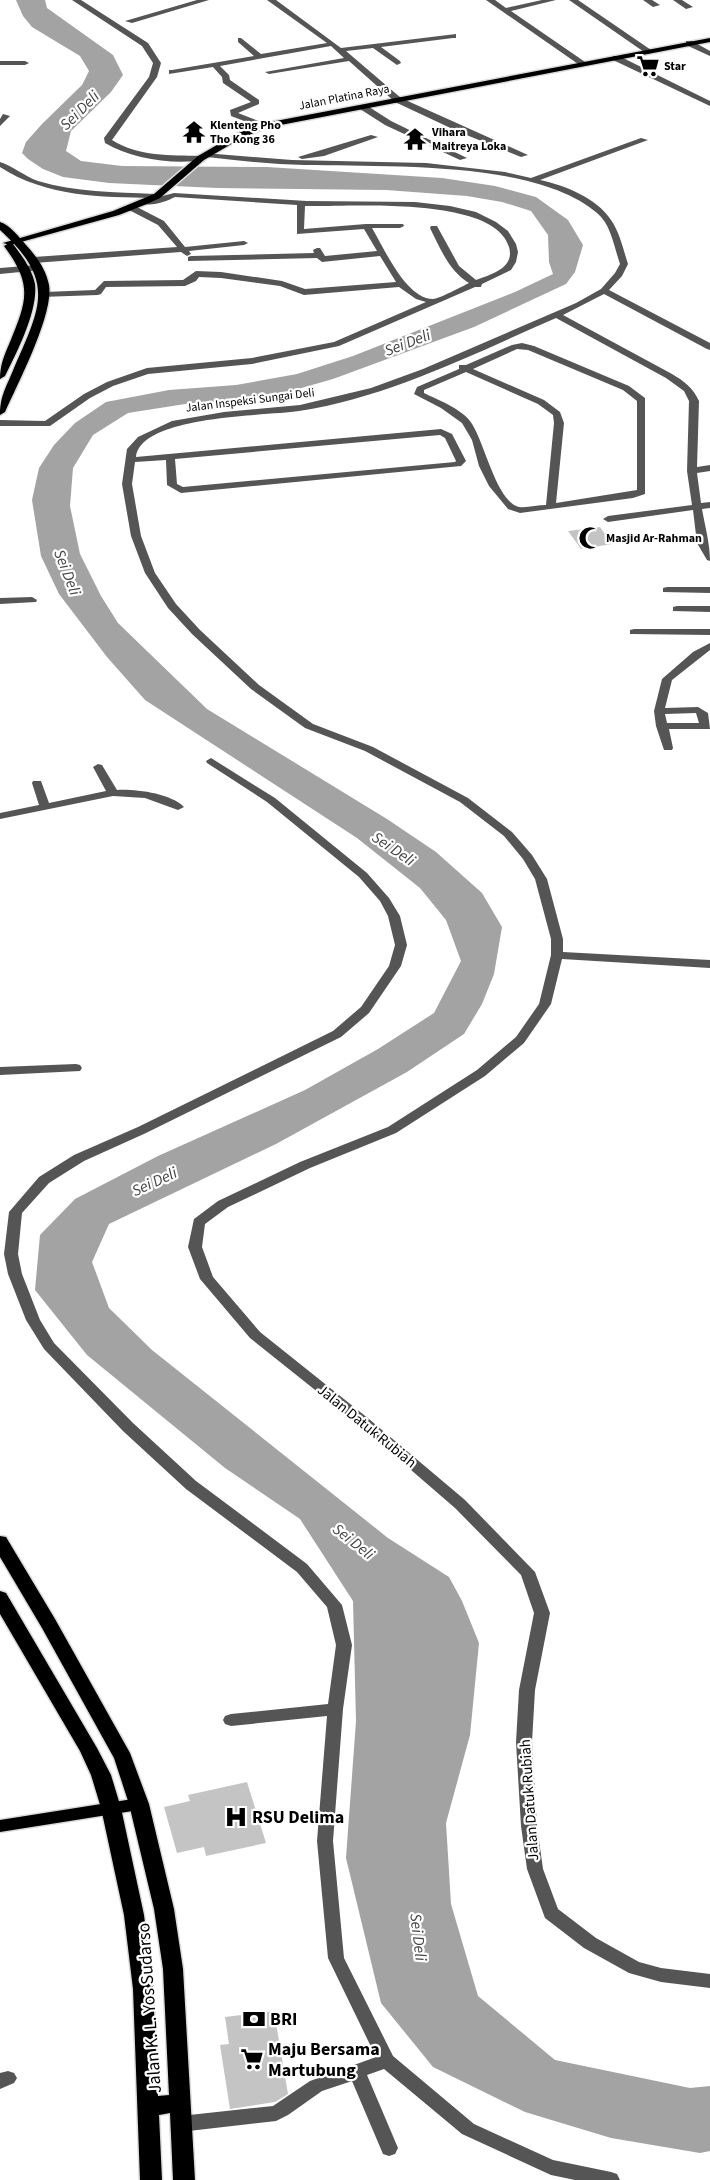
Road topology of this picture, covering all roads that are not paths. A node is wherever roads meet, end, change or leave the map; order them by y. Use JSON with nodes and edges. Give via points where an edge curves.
{"nodes":[{"id":1,"x":76,"y":0,"type":"edge"},
{"id":2,"x":170,"y":0,"type":"edge"},
{"id":3,"x":205,"y":0,"type":"edge"},
{"id":4,"x":271,"y":0,"type":"edge"},
{"id":5,"x":490,"y":0,"type":"edge"},
{"id":6,"x":552,"y":0,"type":"edge"},
{"id":7,"x":573,"y":0,"type":"edge"},
{"id":8,"x":647,"y":0,"type":"edge"},
{"id":9,"x":677,"y":0,"type":"edge"},
{"id":10,"x":656,"y":5,"type":"dead end"},
{"id":11,"x":183,"y":6,"type":"junction"},
{"id":12,"x":689,"y":7,"type":"dead end"},
{"id":13,"x":504,"y":10,"type":"junction"},
{"id":14,"x":129,"y":21,"type":"dead end"},
{"id":15,"x":453,"y":36,"type":"dead end"},
{"id":16,"x":241,"y":40,"type":"dead end"},
{"id":17,"x":710,"y":40,"type":"edge"},
{"id":18,"x":333,"y":44,"type":"junction"},
{"id":19,"x":689,"y":44,"type":"junction"},
{"id":20,"x":375,"y":46,"type":"junction"},
{"id":21,"x":339,"y":50,"type":"junction"},
{"id":22,"x":650,"y":52,"type":"junction"},
{"id":23,"x":710,"y":54,"type":"edge"},
{"id":24,"x":259,"y":56,"type":"junction"},
{"id":25,"x":349,"y":58,"type":"junction"},
{"id":26,"x":616,"y":58,"type":"junction"},
{"id":27,"x":0,"y":63,"type":"edge"},
{"id":28,"x":26,"y":63,"type":"dead end"},
{"id":29,"x":397,"y":63,"type":"dead end"},
{"id":30,"x":214,"y":64,"type":"junction"},
{"id":31,"x":584,"y":64,"type":"junction"},
{"id":32,"x":172,"y":72,"type":"dead end"},
{"id":33,"x":269,"y":72,"type":"dead end"},
{"id":34,"x":398,"y":100,"type":"junction"},
{"id":35,"x":710,"y":104,"type":"edge"},
{"id":36,"x":363,"y":107,"type":"junction"},
{"id":37,"x":6,"y":116,"type":"dead end"},
{"id":38,"x":0,"y":124,"type":"edge"},
{"id":39,"x":263,"y":126,"type":"junction"},
{"id":40,"x":374,"y":137,"type":"dead end"},
{"id":41,"x":644,"y":140,"type":"dead end"},
{"id":42,"x":218,"y":149,"type":"junction"},
{"id":43,"x":524,"y":155,"type":"dead end"},
{"id":44,"x":204,"y":157,"type":"junction"},
{"id":45,"x":463,"y":158,"type":"dead end"},
{"id":46,"x":0,"y":164,"type":"edge"},
{"id":47,"x":534,"y":179,"type":"junction"},
{"id":48,"x":158,"y":195,"type":"junction"},
{"id":49,"x":144,"y":202,"type":"junction"},
{"id":50,"x":301,"y":202,"type":"junction"},
{"id":51,"x":132,"y":208,"type":"junction"},
{"id":52,"x":0,"y":225,"type":"edge"},
{"id":53,"x":366,"y":226,"type":"junction"},
{"id":54,"x":400,"y":226,"type":"dead end"},
{"id":55,"x":434,"y":228,"type":"dead end"},
{"id":56,"x":8,"y":240,"type":"edge"},
{"id":57,"x":244,"y":242,"type":"dead end"},
{"id":58,"x":183,"y":249,"type":"junction"},
{"id":59,"x":383,"y":253,"type":"junction"},
{"id":60,"x":190,"y":259,"type":"junction"},
{"id":61,"x":36,"y":264,"type":"junction"},
{"id":62,"x":25,"y":269,"type":"junction"},
{"id":63,"x":0,"y":271,"type":"edge"},
{"id":64,"x":196,"y":274,"type":"junction"},
{"id":65,"x":401,"y":284,"type":"junction"},
{"id":66,"x":478,"y":285,"type":"junction"},
{"id":67,"x":604,"y":291,"type":"junction"},
{"id":68,"x":44,"y":295,"type":"junction"},
{"id":69,"x":436,"y":302,"type":"junction"},
{"id":70,"x":556,"y":315,"type":"junction"},
{"id":71,"x":709,"y":345,"type":"edge"},
{"id":72,"x":10,"y":354,"type":"junction"},
{"id":73,"x":25,"y":354,"type":"junction"},
{"id":74,"x":447,"y":362,"type":"junction"},
{"id":75,"x":466,"y":369,"type":"junction"},
{"id":76,"x":0,"y":376,"type":"edge"},
{"id":77,"x":0,"y":412,"type":"edge"},
{"id":78,"x":0,"y":423,"type":"edge"},
{"id":79,"x":170,"y":456,"type":"junction"},
{"id":80,"x":129,"y":460,"type":"junction"},
{"id":81,"x":710,"y":468,"type":"edge"},
{"id":82,"x":692,"y":471,"type":"junction"},
{"id":83,"x":710,"y":505,"type":"edge"},
{"id":84,"x":698,"y":506,"type":"junction"},
{"id":85,"x":551,"y":507,"type":"junction"},
{"id":86,"x":608,"y":518,"type":"dead end"},
{"id":87,"x":706,"y":542,"type":"edge"},
{"id":88,"x":710,"y":558,"type":"edge"},
{"id":89,"x":667,"y":590,"type":"dead end"},
{"id":90,"x":710,"y":590,"type":"edge"},
{"id":91,"x":32,"y":600,"type":"dead end"},
{"id":92,"x":0,"y":601,"type":"edge"},
{"id":93,"x":677,"y":609,"type":"dead end"},
{"id":94,"x":710,"y":609,"type":"edge"},
{"id":95,"x":634,"y":632,"type":"dead end"},
{"id":96,"x":710,"y":632,"type":"edge"},
{"id":97,"x":710,"y":646,"type":"edge"},
{"id":98,"x":660,"y":711,"type":"junction"},
{"id":99,"x":661,"y":726,"type":"junction"},
{"id":100,"x":708,"y":726,"type":"edge"},
{"id":101,"x":668,"y":748,"type":"dead end"},
{"id":102,"x":211,"y":761,"type":"dead end"},
{"id":103,"x":98,"y":767,"type":"dead end"},
{"id":104,"x":37,"y":783,"type":"dead end"},
{"id":105,"x":113,"y":793,"type":"junction"},
{"id":106,"x":45,"y":806,"type":"junction"},
{"id":107,"x":178,"y":807,"type":"dead end"},
{"id":108,"x":0,"y":816,"type":"edge"},
{"id":109,"x":557,"y":955,"type":"junction"},
{"id":110,"x":710,"y":964,"type":"edge"},
{"id":111,"x":76,"y":1068,"type":"dead end"},
{"id":112,"x":0,"y":1072,"type":"edge"},
{"id":113,"x":0,"y":1542,"type":"edge"},
{"id":114,"x":0,"y":1598,"type":"edge"},
{"id":115,"x":335,"y":1709,"type":"junction"},
{"id":116,"x":231,"y":1720,"type":"dead end"},
{"id":117,"x":139,"y":1804,"type":"junction"},
{"id":118,"x":111,"y":1808,"type":"junction"},
{"id":119,"x":0,"y":1826,"type":"edge"},
{"id":120,"x":710,"y":1981,"type":"edge"},
{"id":121,"x":387,"y":2061,"type":"junction"},
{"id":122,"x":356,"y":2072,"type":"junction"},
{"id":123,"x":179,"y":2103,"type":"junction"},
{"id":124,"x":147,"y":2107,"type":"junction"},
{"id":125,"x":180,"y":2124,"type":"junction"},
{"id":126,"x":389,"y":2148,"type":"dead end"},
{"id":127,"x":151,"y":2180,"type":"edge"},
{"id":128,"x":184,"y":2180,"type":"edge"},
{"id":129,"x":611,"y":2180,"type":"edge"}],
"edges":[{"from":1,"to":44,"type":"street","name":"Jalan Inspeksi Sungai Deli","via":[[145,45],[157,63],[153,77],[108,142],[134,154]]},
{"from":2,"to":11,"type":"street"},
{"from":3,"to":11,"type":"street"},
{"from":4,"to":18,"type":"street"},
{"from":5,"to":13,"type":"street"},
{"from":6,"to":13,"type":"street"},
{"from":7,"to":22,"type":"street"},
{"from":8,"to":10,"type":"street"},
{"from":9,"to":12,"type":"street"},
{"from":11,"to":14,"type":"street"},
{"from":13,"to":31,"type":"street"},
{"from":15,"to":20,"type":"street"},
{"from":16,"to":24,"type":"street"},
{"from":17,"to":19,"type":"main road","name":"Jalan Platina Raya"},
{"from":18,"to":21,"type":"street"},
{"from":18,"to":24,"type":"street"},
{"from":19,"to":22,"type":"main road","name":"Jalan Platina Raya"},
{"from":19,"to":23,"type":"street"},
{"from":20,"to":21,"type":"street"},
{"from":20,"to":29,"type":"street"},
{"from":21,"to":25,"type":"street"},
{"from":22,"to":26,"type":"main road","name":"Jalan Platina Raya"},
{"from":24,"to":30,"type":"street"},
{"from":25,"to":33,"type":"street"},
{"from":25,"to":34,"type":"street"},
{"from":26,"to":31,"type":"main road","name":"Jalan Platina Raya"},
{"from":26,"to":35,"type":"street"},
{"from":27,"to":28,"type":"street"},
{"from":30,"to":32,"type":"street"},
{"from":30,"to":39,"type":"street","via":[[226,81],[256,102],[234,114]]},
{"from":31,"to":34,"type":"main road","name":"Jalan Platina Raya"},
{"from":34,"to":36,"type":"main road","name":"Jalan Platina Raya"},
{"from":34,"to":43,"type":"street"},
{"from":36,"to":39,"type":"main road","name":"Jalan Platina Raya"},
{"from":36,"to":45,"type":"street","via":[[388,123]]},
{"from":37,"to":38,"type":"street"},
{"from":39,"to":42,"type":"main road","name":"Jalan Platina Raya"},
{"from":40,"to":42,"type":"street","via":[[305,157]]},
{"from":41,"to":47,"type":"street"},
{"from":42,"to":44,"type":"main road","name":"Jalan Platina Raya"},
{"from":44,"to":47,"type":"street","name":"Jalan Inspeksi Sungai Deli","via":[[396,165]]},
{"from":44,"to":48,"type":"main road","name":"Jalan Platina Raya"},
{"from":46,"to":48,"type":"street","via":[[37,183],[74,191]]},
{"from":47,"to":67,"type":"street","name":"Jalan Inspeksi Sungai Deli","via":[[576,195],[601,211],[624,264]]},
{"from":48,"to":49,"type":"main road","name":"Jalan Platina Raya"},
{"from":49,"to":50,"type":"street","via":[[174,195]]},
{"from":49,"to":51,"type":"main road","name":"Jalan Platina Raya"},
{"from":50,"to":53,"type":"street","via":[[300,232]]},
{"from":50,"to":66,"type":"street","via":[[420,206],[468,212],[483,218],[504,233],[514,252],[509,268]]},
{"from":51,"to":56,"type":"main road","name":"Jalan Platina Raya"},
{"from":51,"to":58,"type":"street","via":[[161,223]]},
{"from":52,"to":56,"type":"highway"},
{"from":53,"to":54,"type":"street"},
{"from":53,"to":59,"type":"street"},
{"from":55,"to":66,"type":"street","via":[[456,269]]},
{"from":56,"to":61,"type":"highway"},
{"from":56,"to":62,"type":"highway"},
{"from":57,"to":58,"type":"street"},
{"from":58,"to":60,"type":"street"},
{"from":58,"to":61,"type":"street"},
{"from":59,"to":60,"type":"street","via":[[322,259],[317,251]]},
{"from":59,"to":65,"type":"street"},
{"from":60,"to":64,"type":"street"},
{"from":61,"to":62,"type":"street"},
{"from":61,"to":68,"type":"highway"},
{"from":62,"to":63,"type":"street"},
{"from":62,"to":72,"type":"highway","via":[[29,296]]},
{"from":64,"to":65,"type":"street","via":[[282,284],[304,292]]},
{"from":64,"to":68,"type":"street","via":[[194,279],[184,283],[104,284],[98,292]]},
{"from":65,"to":69,"type":"street","via":[[413,294]]},
{"from":66,"to":69,"type":"street"},
{"from":67,"to":70,"type":"street","name":"Jalan Inspeksi Sungai Deli"},
{"from":67,"to":71,"type":"street"},
{"from":68,"to":73,"type":"highway"},
{"from":69,"to":78,"type":"street","via":[[336,344],[252,361],[147,370],[87,396],[47,424]]},
{"from":70,"to":74,"type":"street","name":"Jalan Inspeksi Sungai Deli"},
{"from":70,"to":82,"type":"street","via":[[669,376],[688,390],[694,401]]},
{"from":72,"to":73,"type":"highway"},
{"from":72,"to":76,"type":"highway"},
{"from":73,"to":77,"type":"highway"},
{"from":74,"to":75,"type":"street"},
{"from":74,"to":80,"type":"street","name":"Jalan Inspeksi Sungai Deli","via":[[374,390],[328,402],[174,423],[140,439]]},
{"from":75,"to":85,"type":"street","via":[[541,402],[557,414],[559,422]]},
{"from":75,"to":85,"type":"street","via":[[420,389],[419,394],[466,421],[477,440],[484,466],[508,506],[520,510]]},
{"from":75,"to":85,"type":"street","via":[[515,347],[526,346],[626,388],[642,400],[642,492]]},
{"from":79,"to":79,"type":"street","via":[[441,432],[449,436],[461,461],[452,465],[182,490],[172,485]]},
{"from":79,"to":80,"type":"street"},
{"from":80,"to":109,"type":"street","name":"Jalan Inspeksi Sungai Deli","via":[[127,484],[136,536],[150,573],[178,612],[256,687],[309,726],[369,749],[464,800],[508,834],[541,880],[557,939]]},
{"from":81,"to":82,"type":"street"},
{"from":82,"to":84,"type":"street"},
{"from":83,"to":84,"type":"street"},
{"from":84,"to":86,"type":"street"},
{"from":84,"to":87,"type":"street"},
{"from":87,"to":88,"type":"street"},
{"from":89,"to":90,"type":"street"},
{"from":91,"to":92,"type":"street"},
{"from":93,"to":94,"type":"street"},
{"from":95,"to":96,"type":"street"},
{"from":97,"to":98,"type":"street","via":[[667,679]]},
{"from":98,"to":99,"type":"street"},
{"from":98,"to":100,"type":"street","via":[[698,710],[703,713]]},
{"from":99,"to":100,"type":"street"},
{"from":99,"to":101,"type":"street"},
{"from":102,"to":115,"type":"street","via":[[271,800],[309,830],[363,875],[386,900],[394,916],[401,945],[395,966],[365,1010],[337,1034],[79,1158],[44,1180],[16,1212],[11,1254],[22,1296],[48,1346],[191,1485],[302,1568],[334,1605],[344,1645]]},
{"from":103,"to":105,"type":"street"},
{"from":104,"to":106,"type":"street"},
{"from":105,"to":106,"type":"street"},
{"from":105,"to":107,"type":"street","via":[[146,794]]},
{"from":106,"to":108,"type":"street"},
{"from":109,"to":110,"type":"street"},
{"from":109,"to":120,"type":"street","name":"Jalan Datuk Rubiah","via":[[545,1004],[520,1040],[481,1073],[392,1130],[305,1165],[223,1204],[199,1222],[195,1247],[207,1280],[254,1335],[364,1422],[460,1504],[528,1572],[542,1613],[527,1690],[524,1742],[528,1826],[535,1869],[551,1913],[590,1943],[635,1968]]},
{"from":111,"to":112,"type":"street"},
{"from":113,"to":117,"type":"highway","name":"Jalan K. L. Yos Sudarso","via":[[123,1758]]},
{"from":114,"to":118,"type":"highway","name":"Jalan K. L. Yos Sudarso","via":[[88,1748]]},
{"from":115,"to":116,"type":"street"},
{"from":115,"to":121,"type":"street","via":[[325,1840],[336,1958]]},
{"from":117,"to":118,"type":"main road"},
{"from":117,"to":123,"type":"highway","name":"Jalan K. L. Yos Sudarso","via":[[164,1909],[173,1969]]},
{"from":118,"to":119,"type":"main road"},
{"from":118,"to":124,"type":"highway","name":"Jalan K. L. Yos Sudarso","via":[[135,1924],[143,1990]]},
{"from":121,"to":122,"type":"street"},
{"from":121,"to":129,"type":"street","via":[[468,2129],[551,2167]]},
{"from":122,"to":125,"type":"street","via":[[305,2091],[276,2113]]},
{"from":122,"to":126,"type":"street"},
{"from":123,"to":124,"type":"highway"},
{"from":123,"to":125,"type":"highway","name":"Jalan K. L. Yos Sudarso"},
{"from":124,"to":127,"type":"highway","name":"Jalan K. L. Yos Sudarso"},
{"from":125,"to":128,"type":"highway","name":"Jalan K. L. Yos Sudarso"}]}
